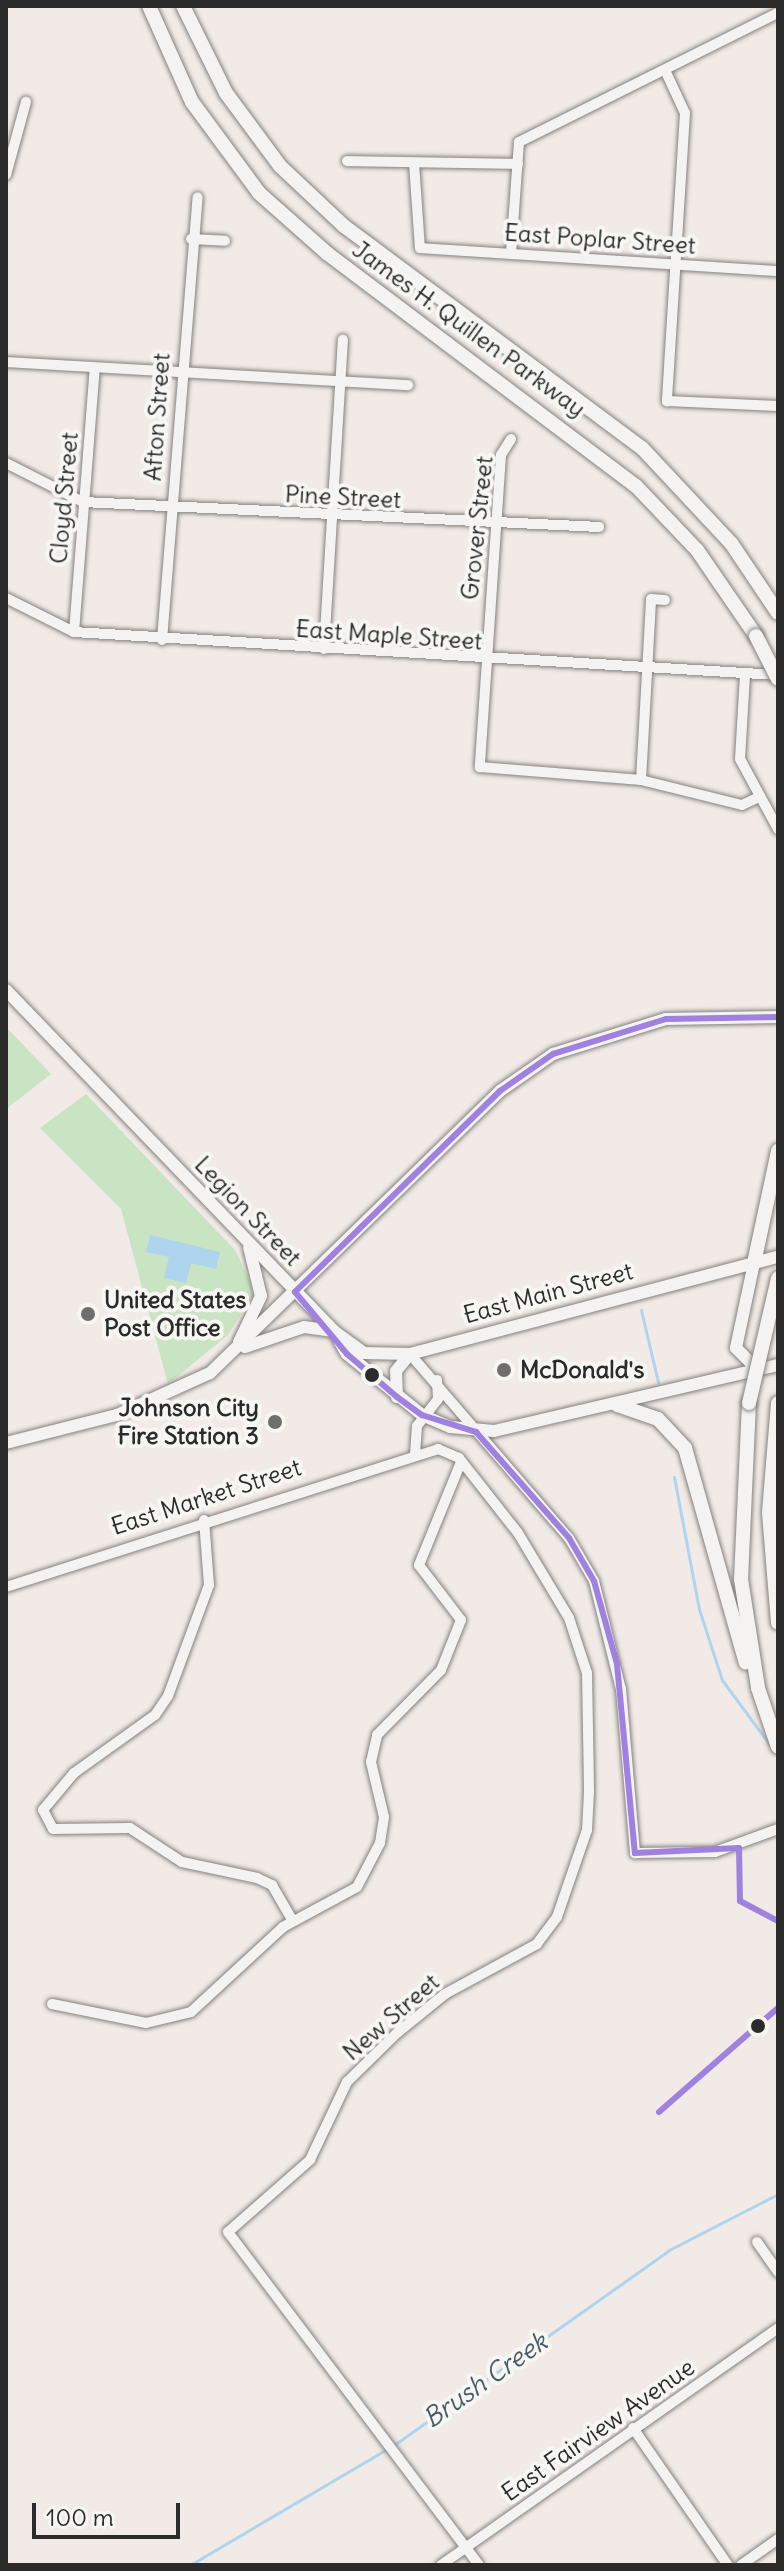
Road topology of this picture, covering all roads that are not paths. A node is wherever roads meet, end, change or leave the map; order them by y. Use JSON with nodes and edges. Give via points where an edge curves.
{"nodes":[{"id":1,"x":141,"y":6,"type":"edge"},
{"id":2,"x":183,"y":6,"type":"edge"},
{"id":3,"x":151,"y":13,"type":"edge"},
{"id":4,"x":778,"y":13,"type":"edge"},
{"id":5,"x":665,"y":70,"type":"junction"},
{"id":6,"x":26,"y":102,"type":"dead end"},
{"id":7,"x":347,"y":161,"type":"dead end"},
{"id":8,"x":414,"y":163,"type":"junction"},
{"id":9,"x":518,"y":164,"type":"junction"},
{"id":10,"x":6,"y":175,"type":"edge"},
{"id":11,"x":198,"y":197,"type":"dead end"},
{"id":12,"x":191,"y":239,"type":"junction"},
{"id":13,"x":225,"y":241,"type":"dead end"},
{"id":14,"x":511,"y":253,"type":"junction"},
{"id":15,"x":676,"y":265,"type":"junction"},
{"id":16,"x":778,"y":271,"type":"edge"},
{"id":17,"x":343,"y":340,"type":"dead end"},
{"id":18,"x":6,"y":362,"type":"edge"},
{"id":19,"x":95,"y":368,"type":"junction"},
{"id":20,"x":179,"y":372,"type":"junction"},
{"id":21,"x":342,"y":383,"type":"junction"},
{"id":22,"x":408,"y":385,"type":"dead end"},
{"id":23,"x":778,"y":406,"type":"edge"},
{"id":24,"x":511,"y":439,"type":"dead end"},
{"id":25,"x":6,"y":463,"type":"edge"},
{"id":26,"x":83,"y":502,"type":"junction"},
{"id":27,"x":171,"y":508,"type":"junction"},
{"id":28,"x":332,"y":516,"type":"junction"},
{"id":29,"x":496,"y":526,"type":"junction"},
{"id":30,"x":599,"y":527,"type":"dead end"},
{"id":31,"x":6,"y":598,"type":"edge"},
{"id":32,"x":665,"y":600,"type":"dead end"},
{"id":33,"x":778,"y":613,"type":"edge"},
{"id":34,"x":74,"y":632,"type":"junction"},
{"id":35,"x":162,"y":640,"type":"junction"},
{"id":36,"x":324,"y":649,"type":"junction"},
{"id":37,"x":485,"y":662,"type":"junction"},
{"id":38,"x":646,"y":668,"type":"junction"},
{"id":39,"x":745,"y":675,"type":"junction"},
{"id":40,"x":778,"y":677,"type":"edge"},
{"id":41,"x":641,"y":780,"type":"junction"},
{"id":42,"x":757,"y":798,"type":"junction"},
{"id":43,"x":778,"y":829,"type":"edge"},
{"id":44,"x":6,"y":990,"type":"edge"},
{"id":45,"x":778,"y":1009,"type":"edge"},
{"id":46,"x":778,"y":1017,"type":"edge"},
{"id":47,"x":778,"y":1151,"type":"edge"},
{"id":48,"x":247,"y":1242,"type":"junction"},
{"id":49,"x":778,"y":1257,"type":"edge"},
{"id":50,"x":754,"y":1263,"type":"junction"},
{"id":51,"x":778,"y":1278,"type":"edge"},
{"id":52,"x":295,"y":1292,"type":"junction"},
{"id":53,"x":334,"y":1331,"type":"junction"},
{"id":54,"x":234,"y":1352,"type":"junction"},
{"id":55,"x":410,"y":1354,"type":"junction"},
{"id":56,"x":778,"y":1365,"type":"edge"},
{"id":57,"x":758,"y":1370,"type":"junction"},
{"id":58,"x":437,"y":1379,"type":"junction"},
{"id":59,"x":397,"y":1397,"type":"junction"},
{"id":60,"x":778,"y":1403,"type":"edge"},
{"id":61,"x":617,"y":1405,"type":"junction"},
{"id":62,"x":422,"y":1415,"type":"junction"},
{"id":63,"x":476,"y":1432,"type":"junction"},
{"id":64,"x":6,"y":1443,"type":"edge"},
{"id":65,"x":418,"y":1453,"type":"junction"},
{"id":66,"x":461,"y":1462,"type":"junction"},
{"id":67,"x":204,"y":1520,"type":"junction"},
{"id":68,"x":6,"y":1587,"type":"edge"},
{"id":69,"x":778,"y":1623,"type":"edge"},
{"id":70,"x":758,"y":1688,"type":"junction"},
{"id":71,"x":778,"y":1747,"type":"edge"},
{"id":72,"x":778,"y":1829,"type":"edge"},
{"id":73,"x":292,"y":1919,"type":"junction"},
{"id":74,"x":52,"y":2004,"type":"dead end"},
{"id":75,"x":757,"y":2242,"type":"dead end"},
{"id":76,"x":778,"y":2272,"type":"edge"},
{"id":77,"x":778,"y":2328,"type":"edge"},
{"id":78,"x":633,"y":2428,"type":"junction"},
{"id":79,"x":778,"y":2539,"type":"edge"},
{"id":80,"x":467,"y":2547,"type":"junction"},
{"id":81,"x":441,"y":2565,"type":"edge"},
{"id":82,"x":479,"y":2565,"type":"edge"},
{"id":83,"x":728,"y":2565,"type":"edge"},
{"id":84,"x":741,"y":2565,"type":"edge"}],
"edges":[{"from":1,"to":3,"type":"highway","name":"James H. Quillen Parkway"},
{"from":2,"to":33,"type":"highway","name":"James H. Quillen Parkway","via":[[226,93],[307,193],[642,448],[731,543]]},
{"from":3,"to":40,"type":"highway","name":"James H. Quillen Parkway","bridge":true,"via":[[192,102],[259,193],[328,254],[636,486],[697,550]]},
{"from":4,"to":5,"type":"street"},
{"from":5,"to":9,"type":"street","via":[[519,142]]},
{"from":5,"to":15,"type":"street","via":[[685,113]]},
{"from":6,"to":10,"type":"street"},
{"from":7,"to":8,"type":"street"},
{"from":8,"to":9,"type":"street"},
{"from":8,"to":14,"type":"street","name":"East Poplar Street","via":[[420,248]]},
{"from":9,"to":14,"type":"street"},
{"from":11,"to":12,"type":"street","name":"Afton Street"},
{"from":12,"to":13,"type":"street"},
{"from":12,"to":20,"type":"street","name":"Afton Street"},
{"from":14,"to":15,"type":"street","name":"East Poplar Street"},
{"from":15,"to":16,"type":"street","name":"East Poplar Street"},
{"from":15,"to":23,"type":"street","via":[[667,401]]},
{"from":17,"to":21,"type":"street"},
{"from":18,"to":19,"type":"street"},
{"from":19,"to":20,"type":"street"},
{"from":19,"to":26,"type":"street","name":"Cloyd Street"},
{"from":20,"to":21,"type":"street"},
{"from":20,"to":27,"type":"street","name":"Afton Street"},
{"from":21,"to":22,"type":"street"},
{"from":21,"to":28,"type":"street"},
{"from":24,"to":29,"type":"street","name":"Grover Street","via":[[501,455]]},
{"from":25,"to":26,"type":"street"},
{"from":26,"to":27,"type":"street","name":"Pine Street"},
{"from":26,"to":34,"type":"street","name":"Cloyd Street"},
{"from":27,"to":28,"type":"street","name":"Pine Street"},
{"from":27,"to":35,"type":"street","name":"Afton Street"},
{"from":28,"to":29,"type":"street","name":"Pine Street"},
{"from":28,"to":36,"type":"street"},
{"from":29,"to":30,"type":"street","name":"Pine Street"},
{"from":29,"to":37,"type":"street","name":"Grover Street"},
{"from":31,"to":34,"type":"street","name":"East Maple Street"},
{"from":32,"to":38,"type":"street","via":[[651,599]]},
{"from":34,"to":35,"type":"street","name":"East Maple Street"},
{"from":35,"to":36,"type":"street","name":"East Maple Street"},
{"from":36,"to":37,"type":"street","name":"East Maple Street"},
{"from":37,"to":38,"type":"street","name":"East Maple Street"},
{"from":37,"to":41,"type":"street","name":"Grover Street","via":[[480,767]]},
{"from":38,"to":39,"type":"street","name":"East Maple Street"},
{"from":38,"to":41,"type":"street"},
{"from":39,"to":40,"type":"street","name":"East Maple Street"},
{"from":39,"to":42,"type":"street","via":[[740,759]]},
{"from":41,"to":42,"type":"street","via":[[742,805]]},
{"from":42,"to":43,"type":"street"},
{"from":44,"to":48,"type":"main road","name":"Legion Street"},
{"from":45,"to":46,"type":"street"},
{"from":46,"to":52,"type":"main road","via":[[666,1019],[553,1054],[500,1091]]},
{"from":47,"to":50,"type":"highway"},
{"from":48,"to":52,"type":"main road","name":"Legion Street"},
{"from":48,"to":54,"type":"main road","via":[[261,1296]]},
{"from":49,"to":50,"type":"main road","name":"East Main Street"},
{"from":50,"to":55,"type":"main road","name":"East Main Street"},
{"from":50,"to":57,"type":"main road","via":[[736,1348]]},
{"from":51,"to":70,"type":"highway","bridge":true,"via":[[749,1403],[740,1544]]},
{"from":52,"to":53,"type":"main road","name":"Legion Street"},
{"from":52,"to":54,"type":"main road"},
{"from":53,"to":54,"type":"main road","via":[[296,1327]]},
{"from":53,"to":55,"type":"main road","name":"East Main Street","via":[[364,1353]]},
{"from":53,"to":59,"type":"main road","name":"Legion Street","via":[[347,1354]]},
{"from":54,"to":64,"type":"main road","via":[[167,1397]]},
{"from":55,"to":58,"type":"street"},
{"from":55,"to":59,"type":"main road","via":[[396,1371]]},
{"from":56,"to":57,"type":"main road"},
{"from":57,"to":61,"type":"main road"},
{"from":58,"to":62,"type":"street","via":[[438,1399]]},
{"from":58,"to":63,"type":"street"},
{"from":59,"to":62,"type":"main road","name":"Legion Street"},
{"from":60,"to":69,"type":"highway","via":[[769,1513]]},
{"from":61,"to":63,"type":"main road"},
{"from":61,"to":70,"type":"highway","via":[[658,1419],[685,1448]]},
{"from":62,"to":63,"type":"main road","name":"Legion Street"},
{"from":62,"to":65,"type":"street"},
{"from":63,"to":72,"type":"street","via":[[569,1538],[594,1581],[621,1689],[629,1844],[646,1856],[715,1852]]},
{"from":65,"to":66,"type":"street","via":[[450,1452]]},
{"from":65,"to":67,"type":"street","name":"East Market Street"},
{"from":66,"to":73,"type":"street","via":[[419,1565],[461,1620],[441,1670],[377,1735],[371,1762],[384,1817],[380,1843],[357,1887]]},
{"from":66,"to":80,"type":"street","name":"New Street","via":[[549,1577],[580,1643],[589,1792],[577,1868],[537,1944],[445,1994],[397,2033],[347,2082],[310,2160],[228,2232]]},
{"from":67,"to":68,"type":"street","name":"East Market Street"},
{"from":67,"to":73,"type":"street","via":[[209,1585],[168,1696],[155,1715],[74,1773],[43,1810],[53,1829],[130,1828],[182,1862],[257,1878],[272,1885]]},
{"from":70,"to":71,"type":"highway"},
{"from":73,"to":74,"type":"street","via":[[191,2012],[146,2023]]},
{"from":75,"to":76,"type":"street"},
{"from":77,"to":78,"type":"street","name":"East Fairview Avenue"},
{"from":78,"to":80,"type":"street","name":"East Fairview Avenue"},
{"from":78,"to":83,"type":"street"},
{"from":79,"to":84,"type":"street"},
{"from":80,"to":81,"type":"street","name":"East Fairview Avenue"},
{"from":80,"to":82,"type":"street","name":"New Street"}]}
